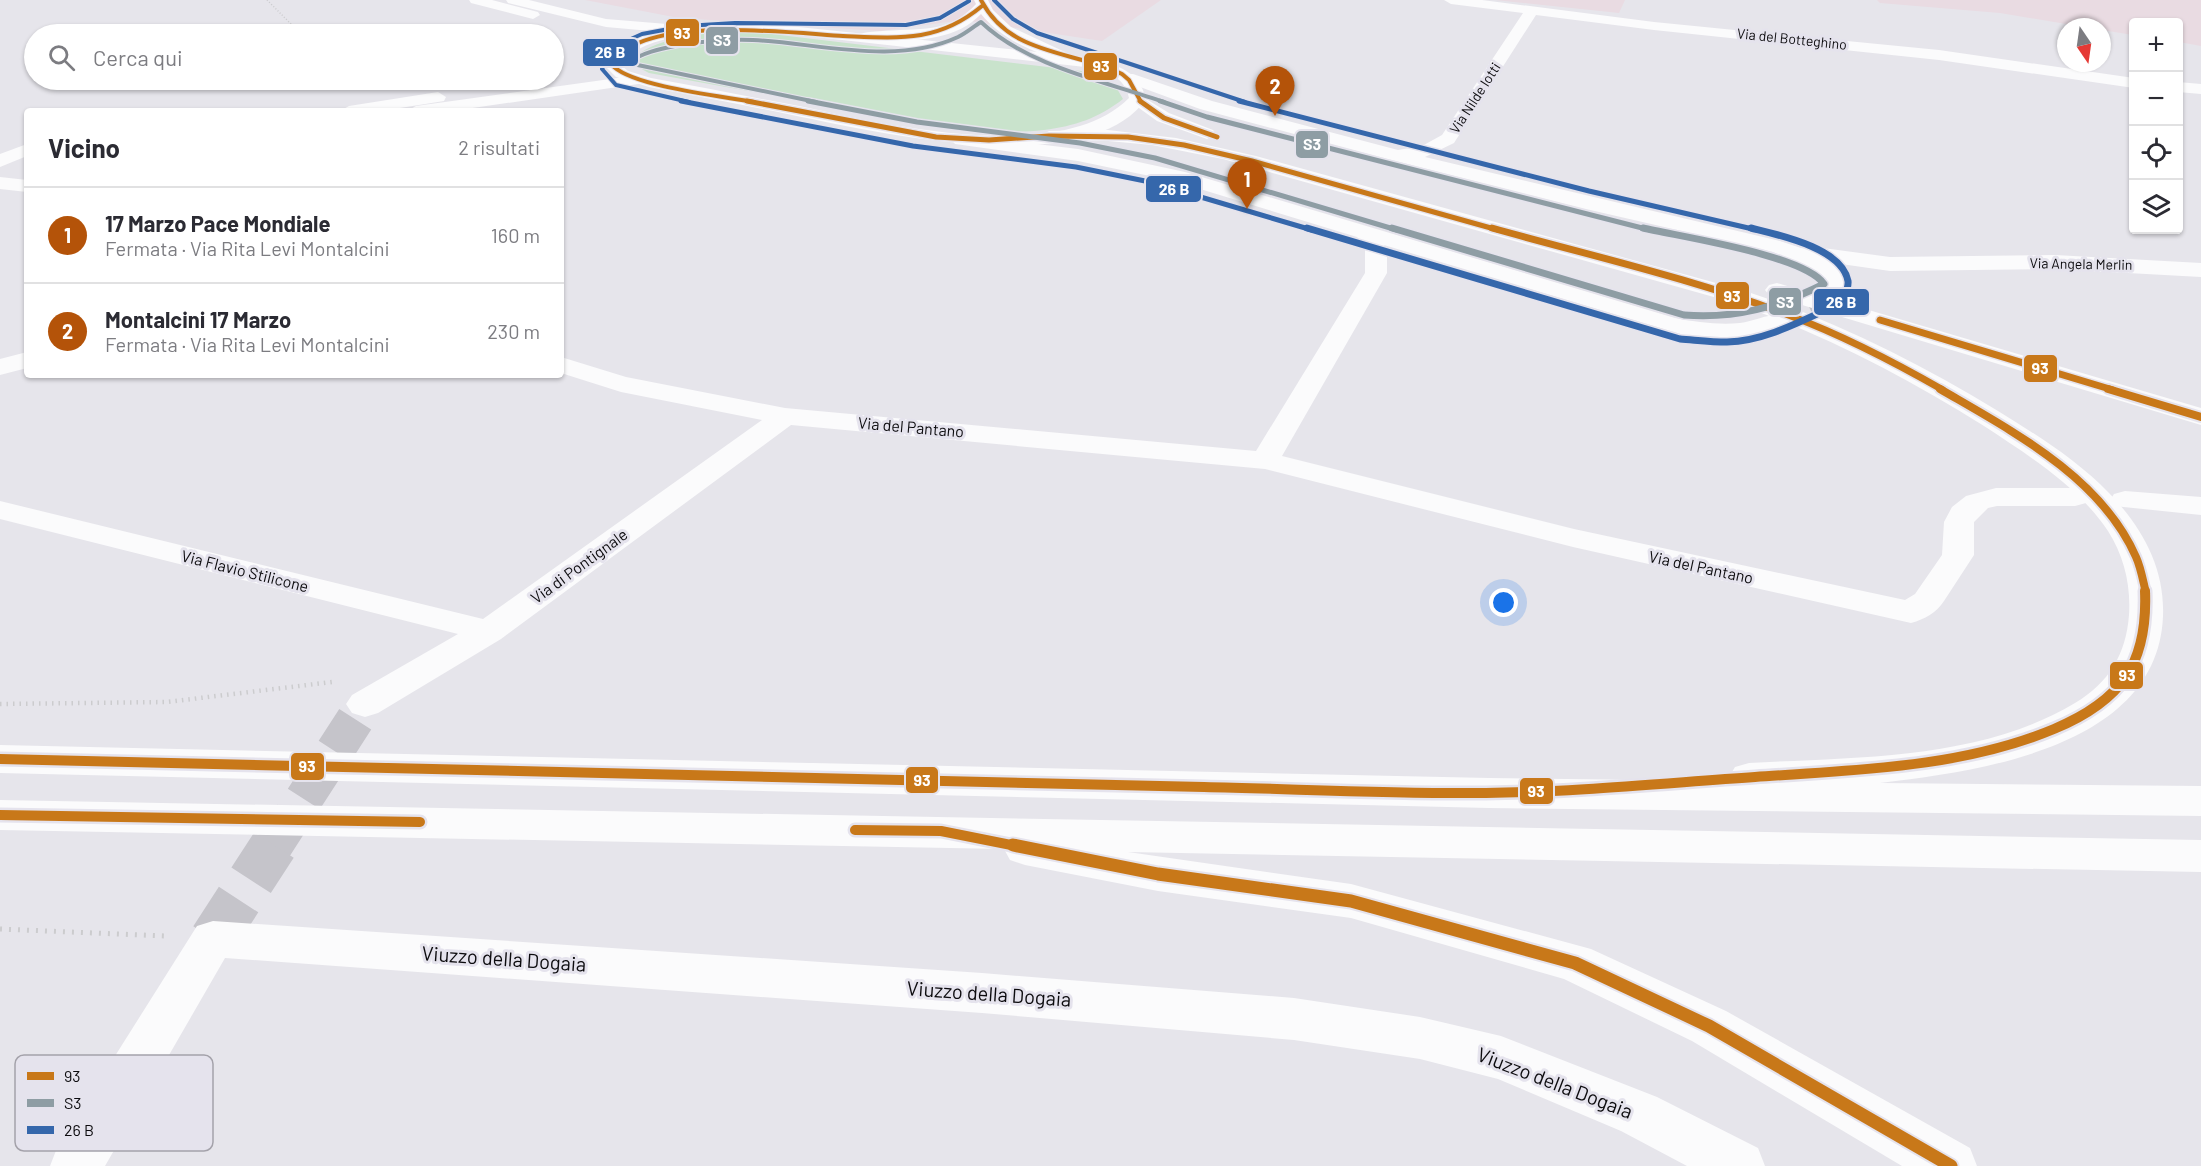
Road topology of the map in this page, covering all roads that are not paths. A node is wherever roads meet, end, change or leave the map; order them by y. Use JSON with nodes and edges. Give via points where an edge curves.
{"nodes":[{"id":1,"x":477,"y":0,"type":"edge"},
{"id":2,"x":513,"y":0,"type":"edge"},
{"id":3,"x":1451,"y":0,"type":"edge"},
{"id":4,"x":981,"y":3,"type":"edge"},
{"id":5,"x":1532,"y":10,"type":"junction"},
{"id":6,"x":705,"y":30,"type":"junction"},
{"id":7,"x":860,"y":37,"type":"junction"},
{"id":8,"x":624,"y":51,"type":"junction"},
{"id":9,"x":1072,"y":59,"type":"junction"},
{"id":10,"x":614,"y":67,"type":"junction"},
{"id":11,"x":564,"y":77,"type":"edge"},
{"id":12,"x":1127,"y":77,"type":"junction"},
{"id":13,"x":639,"y":80,"type":"junction"},
{"id":14,"x":2129,"y":81,"type":"edge"},
{"id":15,"x":2183,"y":87,"type":"edge"},
{"id":16,"x":2201,"y":89,"type":"edge"},
{"id":17,"x":482,"y":90,"type":"edge"},
{"id":18,"x":1138,"y":99,"type":"junction"},
{"id":19,"x":368,"y":108,"type":"edge"},
{"id":20,"x":438,"y":108,"type":"edge"},
{"id":21,"x":1049,"y":136,"type":"junction"},
{"id":22,"x":956,"y":139,"type":"junction"},
{"id":23,"x":24,"y":145,"type":"edge"},
{"id":24,"x":0,"y":147,"type":"edge"},
{"id":25,"x":24,"y":151,"type":"edge"},
{"id":26,"x":1395,"y":155,"type":"junction"},
{"id":27,"x":0,"y":160,"type":"edge"},
{"id":28,"x":0,"y":183,"type":"edge"},
{"id":29,"x":24,"y":186,"type":"edge"},
{"id":30,"x":1364,"y":232,"type":"junction"},
{"id":31,"x":1780,"y":247,"type":"junction"},
{"id":32,"x":1463,"y":262,"type":"junction"},
{"id":33,"x":1962,"y":265,"type":"junction"},
{"id":34,"x":2201,"y":270,"type":"edge"},
{"id":35,"x":1376,"y":273,"type":"junction"},
{"id":36,"x":1677,"y":280,"type":"junction"},
{"id":37,"x":1777,"y":321,"type":"tunnel mouth"},
{"id":38,"x":1990,"y":352,"type":"junction"},
{"id":39,"x":24,"y":361,"type":"edge"},
{"id":40,"x":564,"y":366,"type":"edge"},
{"id":41,"x":0,"y":367,"type":"edge"},
{"id":42,"x":2201,"y":406,"type":"edge"},
{"id":43,"x":785,"y":416,"type":"junction"},
{"id":44,"x":2201,"y":417,"type":"edge"},
{"id":45,"x":2201,"y":427,"type":"edge"},
{"id":46,"x":1265,"y":460,"type":"junction"},
{"id":47,"x":2075,"y":497,"type":"dead end"},
{"id":48,"x":2125,"y":500,"type":"dead end"},
{"id":49,"x":2201,"y":506,"type":"edge"},
{"id":50,"x":0,"y":510,"type":"edge"},
{"id":51,"x":489,"y":631,"type":"junction"},
{"id":52,"x":365,"y":704,"type":"tunnel mouth"},
{"id":53,"x":0,"y":759,"type":"edge"},
{"id":54,"x":1489,"y":793,"type":"junction"},
{"id":55,"x":2201,"y":801,"type":"edge"},
{"id":56,"x":0,"y":815,"type":"edge"},
{"id":57,"x":941,"y":831,"type":"junction"},
{"id":58,"x":2201,"y":856,"type":"edge"},
{"id":59,"x":143,"y":1055,"type":"edge"},
{"id":60,"x":85,"y":1151,"type":"edge"},
{"id":61,"x":76,"y":1166,"type":"edge"},
{"id":62,"x":1738,"y":1166,"type":"edge"},
{"id":63,"x":1951,"y":1166,"type":"edge"}],
"edges":[{"from":1,"to":8,"type":"main road","via":[[602,32],[618,39]]},
{"from":2,"to":6,"type":"main road","via":[[606,23]]},
{"from":3,"to":5,"type":"main road","name":"Via del Botteghino"},
{"from":4,"to":7,"type":"main road","via":[[968,21],[945,30]]},
{"from":4,"to":9,"type":"main road","via":[[1015,36]]},
{"from":5,"to":14,"type":"main road","name":"Via del Botteghino"},
{"from":5,"to":26,"type":"main road","name":"Via Nilde Iotti","via":[[1448,140],[1427,151]]},
{"from":6,"to":7,"type":"main road","via":[[770,28]]},
{"from":6,"to":8,"type":"main road","via":[[664,36]]},
{"from":7,"to":9,"type":"main road"},
{"from":8,"to":10,"type":"main road"},
{"from":9,"to":12,"type":"main road"},
{"from":10,"to":11,"type":"main road"},
{"from":10,"to":13,"type":"main road"},
{"from":12,"to":18,"type":"main road","via":[[1136,86]]},
{"from":12,"to":26,"type":"main road","via":[[1206,105]]},
{"from":13,"to":20,"type":"main road"},
{"from":13,"to":22,"type":"main road","via":[[901,132]]},
{"from":15,"to":16,"type":"main road"},
{"from":17,"to":19,"type":"main road"},
{"from":18,"to":21,"type":"main road","via":[[1129,110],[1105,123]]},
{"from":18,"to":38,"type":"main road","via":[[1181,125],[1248,146]]},
{"from":21,"to":22,"type":"main road"},
{"from":21,"to":36,"type":"main road","via":[[1128,137],[1221,153]]},
{"from":22,"to":30,"type":"main road","via":[[1132,165]]},
{"from":23,"to":24,"type":"main road"},
{"from":25,"to":27,"type":"main road"},
{"from":26,"to":31,"type":"main road"},
{"from":28,"to":29,"type":"main road"},
{"from":30,"to":32,"type":"main road"},
{"from":30,"to":35,"type":"main road","via":[[1376,249]]},
{"from":31,"to":33,"type":"main road","name":"Via Angela Merlin","via":[[1878,264]]},
{"from":31,"to":33,"type":"main road","name":"Via Angela Merlin","via":[[1815,260],[1832,272],[1837,284],[1834,294]]},
{"from":32,"to":35,"type":"main road","via":[[1417,264]]},
{"from":32,"to":37,"type":"main road","via":[[1682,327],[1742,330]]},
{"from":33,"to":34,"type":"main road","name":"Via Angela Merlin","via":[[2088,263]]},
{"from":35,"to":46,"type":"main road"},
{"from":36,"to":45,"type":"main road","via":[[1826,316]]},
{"from":36,"to":54,"type":"main road","via":[[1784,313],[1853,341],[1959,399],[2074,475],[2111,513],[2138,558],[2148,603],[2138,658],[2109,698],[2085,714],[2017,743],[1960,756],[1908,765]]},
{"from":38,"to":42,"type":"main road"},
{"from":38,"to":44,"type":"main road"},
{"from":39,"to":41,"type":"main road"},
{"from":40,"to":43,"type":"main road","name":"Via del Pantano","via":[[621,384]]},
{"from":43,"to":46,"type":"main road","name":"Via del Pantano"},
{"from":43,"to":51,"type":"main road","name":"Via di Pontignale"},
{"from":46,"to":47,"type":"main road","name":"Via del Pantano","via":[[1596,544],[1911,612],[1927,601],[1958,555],[1959,522],[1963,513],[1977,502],[1996,497]]},
{"from":48,"to":49,"type":"main road"},
{"from":50,"to":51,"type":"main road","name":"Via Flavio Stilicone"},
{"from":51,"to":52,"type":"main road","name":"Via di Pontignale"},
{"from":53,"to":54,"type":"main road"},
{"from":54,"to":55,"type":"main road"},
{"from":56,"to":57,"type":"main road"},
{"from":57,"to":58,"type":"main road"},
{"from":57,"to":63,"type":"main road","via":[[1158,874],[1351,901],[1575,963],[1709,1026]]},
{"from":59,"to":62,"type":"main road","name":"Viuzzo della Dogaia","via":[[213,939],[1294,1019],[1420,1038],[1501,1058],[1639,1114]]},
{"from":60,"to":61,"type":"main road","name":"Viuzzo della Dogaia"}]}
